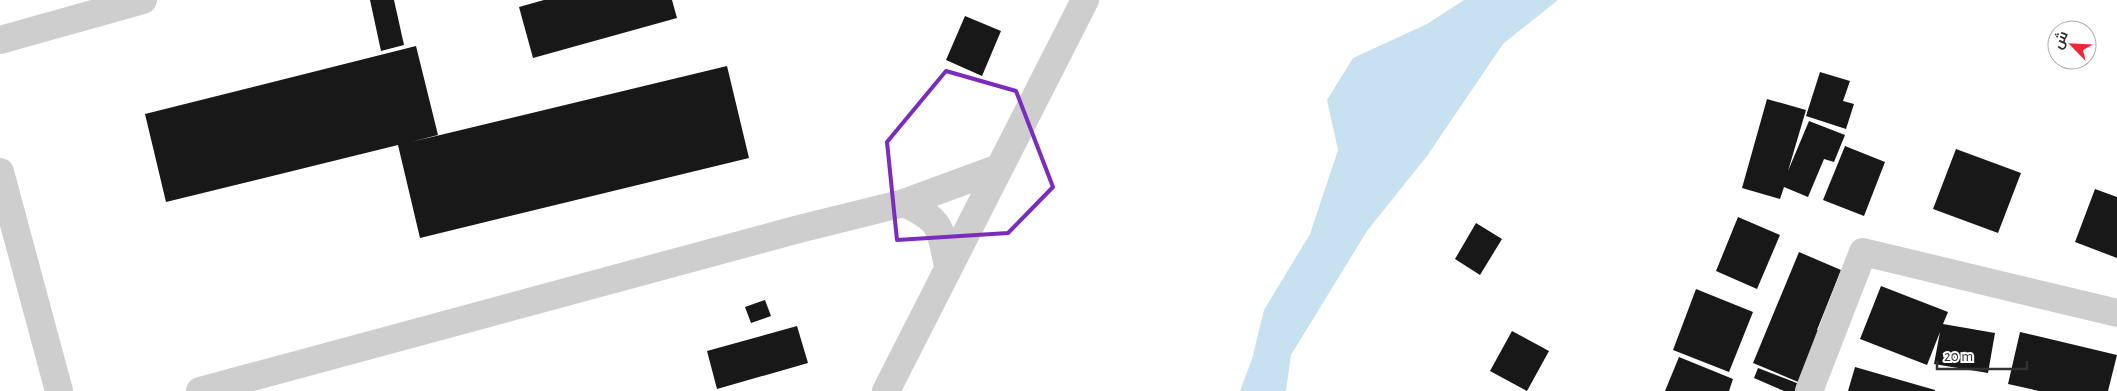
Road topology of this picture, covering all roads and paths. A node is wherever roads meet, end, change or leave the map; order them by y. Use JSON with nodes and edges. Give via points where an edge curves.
{"nodes":[{"id":1,"x":143,"y":0,"type":"edge"},
{"id":2,"x":1085,"y":0,"type":"edge"},
{"id":3,"x":0,"y":40,"type":"edge"},
{"id":4,"x":999,"y":168,"type":"junction"},
{"id":5,"x":0,"y":172,"type":"edge"},
{"id":6,"x":904,"y":203,"type":"junction"},
{"id":7,"x":948,"y":267,"type":"junction"},
{"id":8,"x":2117,"y":314,"type":"edge"},
{"id":9,"x":59,"y":391,"type":"edge"},
{"id":10,"x":200,"y":391,"type":"edge"},
{"id":11,"x":886,"y":391,"type":"edge"},
{"id":12,"x":1808,"y":391,"type":"edge"}],
"edges":[{"from":1,"to":3,"type":"street"},
{"from":2,"to":4,"type":"street"},
{"from":4,"to":6,"type":"street"},
{"from":4,"to":7,"type":"street"},
{"from":5,"to":9,"type":"street"},
{"from":6,"to":7,"type":"street","via":[[928,214],[940,230]]},
{"from":6,"to":10,"type":"street"},
{"from":7,"to":11,"type":"street"},
{"from":8,"to":12,"type":"street","via":[[1863,252]]}]}
